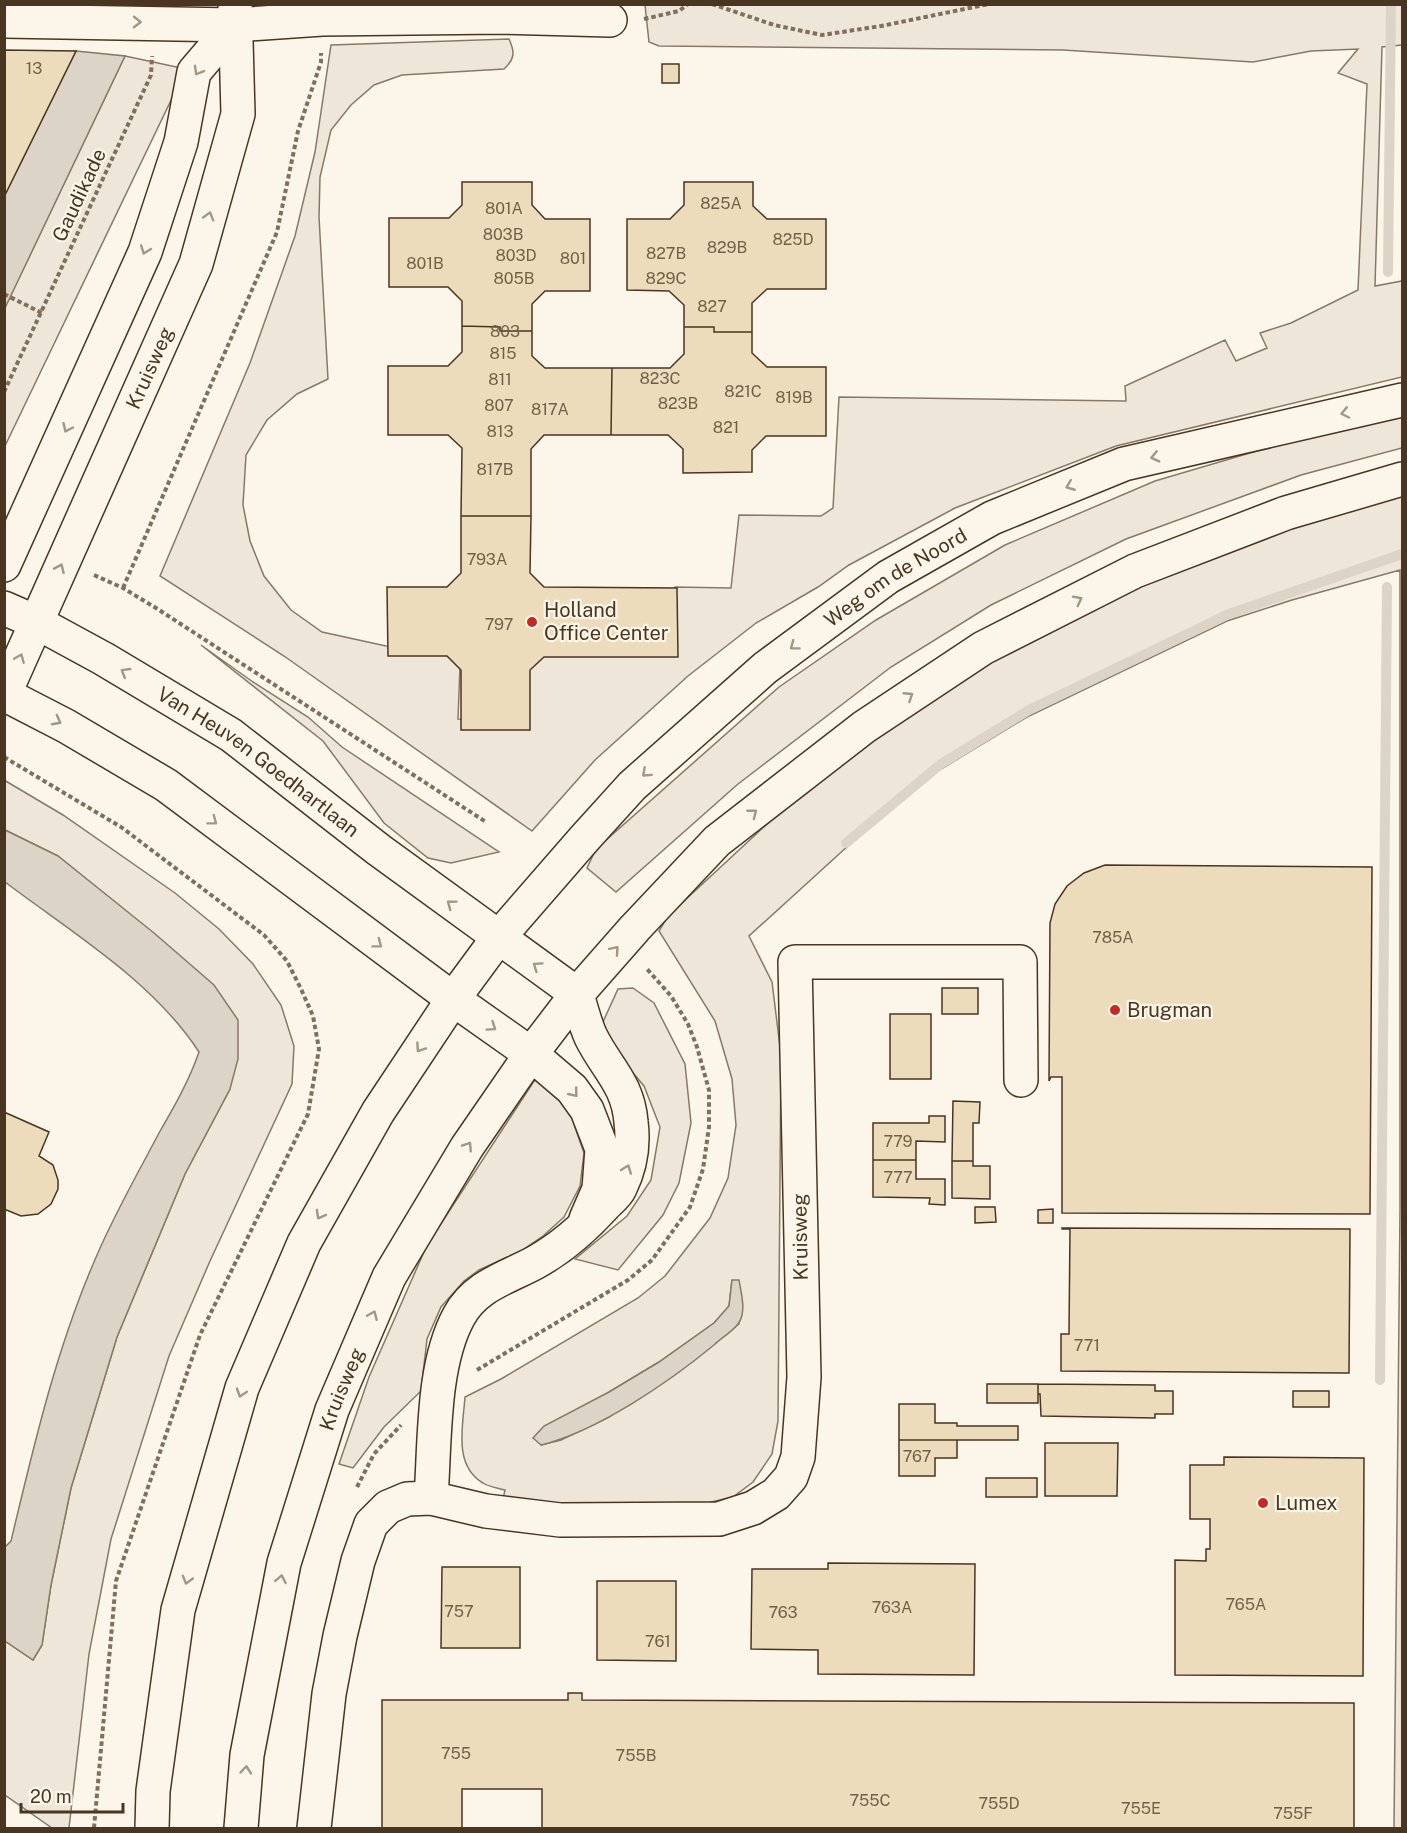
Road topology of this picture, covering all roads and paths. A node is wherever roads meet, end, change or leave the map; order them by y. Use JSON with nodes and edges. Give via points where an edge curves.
{"nodes":[{"id":1,"x":688,"y":4,"type":"edge"},
{"id":2,"x":712,"y":4,"type":"edge"},
{"id":3,"x":988,"y":4,"type":"edge"},
{"id":4,"x":322,"y":12,"type":"edge"},
{"id":5,"x":234,"y":15,"type":"edge"},
{"id":6,"x":610,"y":20,"type":"joint"},
{"id":7,"x":4,"y":21,"type":"edge"},
{"id":8,"x":153,"y":23,"type":"junction"},
{"id":9,"x":4,"y":294,"type":"edge"},
{"id":10,"x":42,"y":313,"type":"junction"},
{"id":11,"x":4,"y":392,"type":"edge"},
{"id":12,"x":1402,"y":400,"type":"edge"},
{"id":13,"x":1402,"y":479,"type":"edge"},
{"id":14,"x":4,"y":565,"type":"edge"},
{"id":15,"x":4,"y":608,"type":"edge"},
{"id":16,"x":36,"y":622,"type":"junction"},
{"id":17,"x":5,"y":694,"type":"edge"},
{"id":18,"x":4,"y":758,"type":"edge"},
{"id":19,"x":486,"y":822,"type":"dead end"},
{"id":20,"x":498,"y":938,"type":"junction"},
{"id":21,"x":577,"y":994,"type":"junction"},
{"id":22,"x":453,"y":999,"type":"junction"},
{"id":23,"x":531,"y":1054,"type":"junction"},
{"id":24,"x":1021,"y":1080,"type":"dead end"},
{"id":25,"x":580,"y":1232,"type":"junction"},
{"id":26,"x":431,"y":1498,"type":"junction"},
{"id":27,"x":94,"y":1828,"type":"edge"},
{"id":28,"x":152,"y":1828,"type":"edge"},
{"id":29,"x":241,"y":1828,"type":"edge"},
{"id":30,"x":314,"y":1828,"type":"edge"}],
"edges":[{"from":1,"to":6,"type":"path","via":[[679,11],[651,18]]},
{"from":2,"to":3,"type":"path","via":[[774,25],[822,35]]},
{"from":4,"to":5,"type":"main road"},
{"from":4,"to":6,"type":"main road"},
{"from":4,"to":19,"type":"path","via":[[321,62],[298,131],[277,232],[123,588]]},
{"from":5,"to":8,"type":"main road"},
{"from":5,"to":14,"type":"main road","one_way":true,"via":[[194,72],[181,142],[145,252]]},
{"from":16,"to":5,"type":"main road","name":"Kruisweg","one_way":true,"via":[[196,264],[238,114]]},
{"from":7,"to":8,"type":"main road","one_way":true},
{"from":8,"to":10,"type":"path","name":"Gaudikade","via":[[151,75]]},
{"from":9,"to":10,"type":"path"},
{"from":10,"to":11,"type":"path","name":"Gaudikade"},
{"from":12,"to":20,"type":"main road","name":"Weg om de Noord","one_way":true,"via":[[1125,464],[992,518],[888,577],[765,668],[632,786]]},
{"from":21,"to":13,"type":"main road","one_way":true,"via":[[717,842],[864,727],[983,648],[1135,571],[1286,513]]},
{"from":15,"to":16,"type":"main road","name":"Van Heuven Goedhartlaan"},
{"from":17,"to":16,"type":"main road","name":"Kruisweg","one_way":true},
{"from":20,"to":16,"type":"main road","name":"Van Heuven Goedhartlaan","one_way":true,"via":[[231,735]]},
{"from":17,"to":22,"type":"main road","one_way":true,"via":[[166,785]]},
{"from":18,"to":27,"type":"path","via":[[121,827],[264,935],[287,961],[301,990],[313,1016],[319,1049],[308,1114],[200,1335],[116,1581]]},
{"from":21,"to":20,"type":"main road","name":"Van Heuven Goedhartlaan","one_way":true},
{"from":20,"to":22,"type":"main road","name":"Weg om de Noord"},
{"from":21,"to":23,"type":"main road","name":"Kruisweg"},
{"from":25,"to":21,"type":"main road","one_way":true,"via":[[620,1190],[631,1160],[632,1122],[626,1092],[591,1036]]},
{"from":22,"to":23,"type":"main road","one_way":true},
{"from":22,"to":28,"type":"main road","one_way":true,"via":[[378,1112],[304,1244],[242,1388],[178,1610],[153,1791]]},
{"from":23,"to":25,"type":"main road","one_way":true,"via":[[572,1089],[587,1110],[602,1149],[599,1189]]},
{"from":29,"to":23,"type":"main road","name":"Kruisweg","one_way":true,"via":[[247,1755],[284,1563],[332,1410],[389,1277],[467,1147]]},
{"from":24,"to":26,"type":"main road","name":"Kruisweg","via":[[1020,962],[795,962],[804,1377],[798,1457],[792,1477],[776,1494],[753,1508],[719,1519],[560,1520],[486,1511]]},
{"from":25,"to":26,"type":"main road","via":[[542,1259],[475,1294],[460,1314],[450,1335],[438,1393]]},
{"from":26,"to":30,"type":"main road","name":"Kruisweg","via":[[407,1499],[388,1507],[371,1524],[340,1636]]}]}
